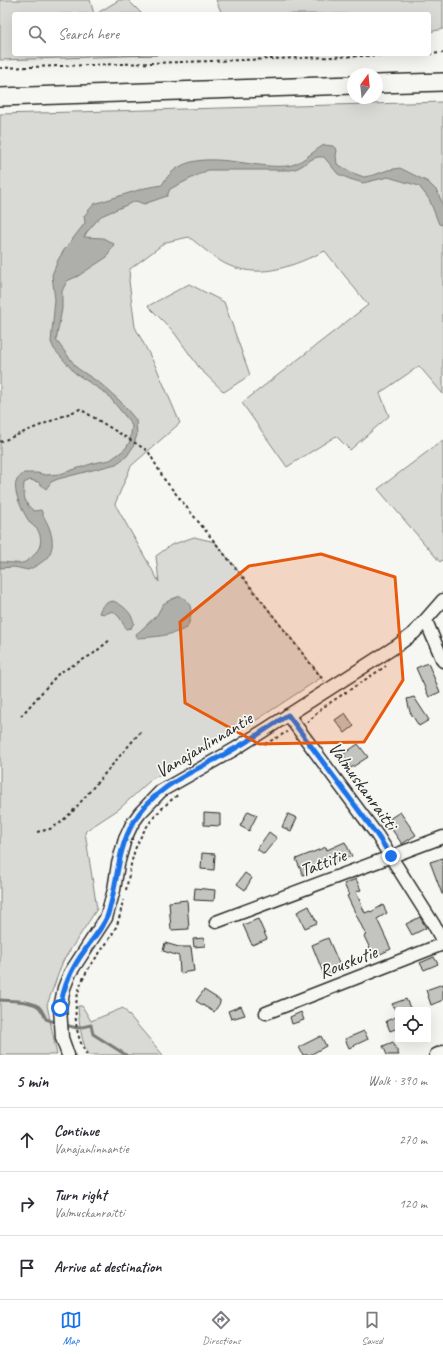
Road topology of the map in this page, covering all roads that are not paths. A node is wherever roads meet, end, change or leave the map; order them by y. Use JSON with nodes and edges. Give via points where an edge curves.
{"nodes":[{"id":1,"x":443,"y":82,"type":"edge"},
{"id":2,"x":383,"y":84,"type":"edge"},
{"id":3,"x":347,"y":85,"type":"edge"},
{"id":4,"x":0,"y":97,"type":"edge"},
{"id":5,"x":443,"y":600,"type":"edge"},
{"id":6,"x":426,"y":621,"type":"junction"},
{"id":7,"x":443,"y":661,"type":"edge"},
{"id":8,"x":288,"y":715,"type":"junction"},
{"id":9,"x":443,"y":837,"type":"edge"},
{"id":10,"x":391,"y":856,"type":"junction"},
{"id":11,"x":216,"y":922,"type":"dead end"},
{"id":12,"x":443,"y":943,"type":"edge"},
{"id":13,"x":266,"y":1013,"type":"dead end"},
{"id":14,"x":443,"y":1052,"type":"edge"},
{"id":15,"x":68,"y":1055,"type":"edge"},
{"id":16,"x":436,"y":1055,"type":"edge"}],
"edges":[{"from":1,"to":2,"type":"highway"},
{"from":3,"to":4,"type":"highway"},
{"from":5,"to":6,"type":"street","name":"Vanajanlinnantie"},
{"from":6,"to":7,"type":"street"},
{"from":6,"to":8,"type":"street","name":"Vanajanlinnantie","via":[[398,645]]},
{"from":8,"to":10,"type":"street","name":"Valmuskanraitti"},
{"from":8,"to":15,"type":"street","name":"Vanajanlinnantie","via":[[236,749],[161,790],[132,824],[118,864],[106,918],[70,973],[64,988],[60,1008],[62,1038]]},
{"from":9,"to":10,"type":"street","name":"Tattitie"},
{"from":10,"to":11,"type":"street","name":"Tattitie"},
{"from":10,"to":12,"type":"street","name":"Valmuskanraitti"},
{"from":12,"to":13,"type":"street","name":"Rouskutie"},
{"from":14,"to":16,"type":"street"}]}
